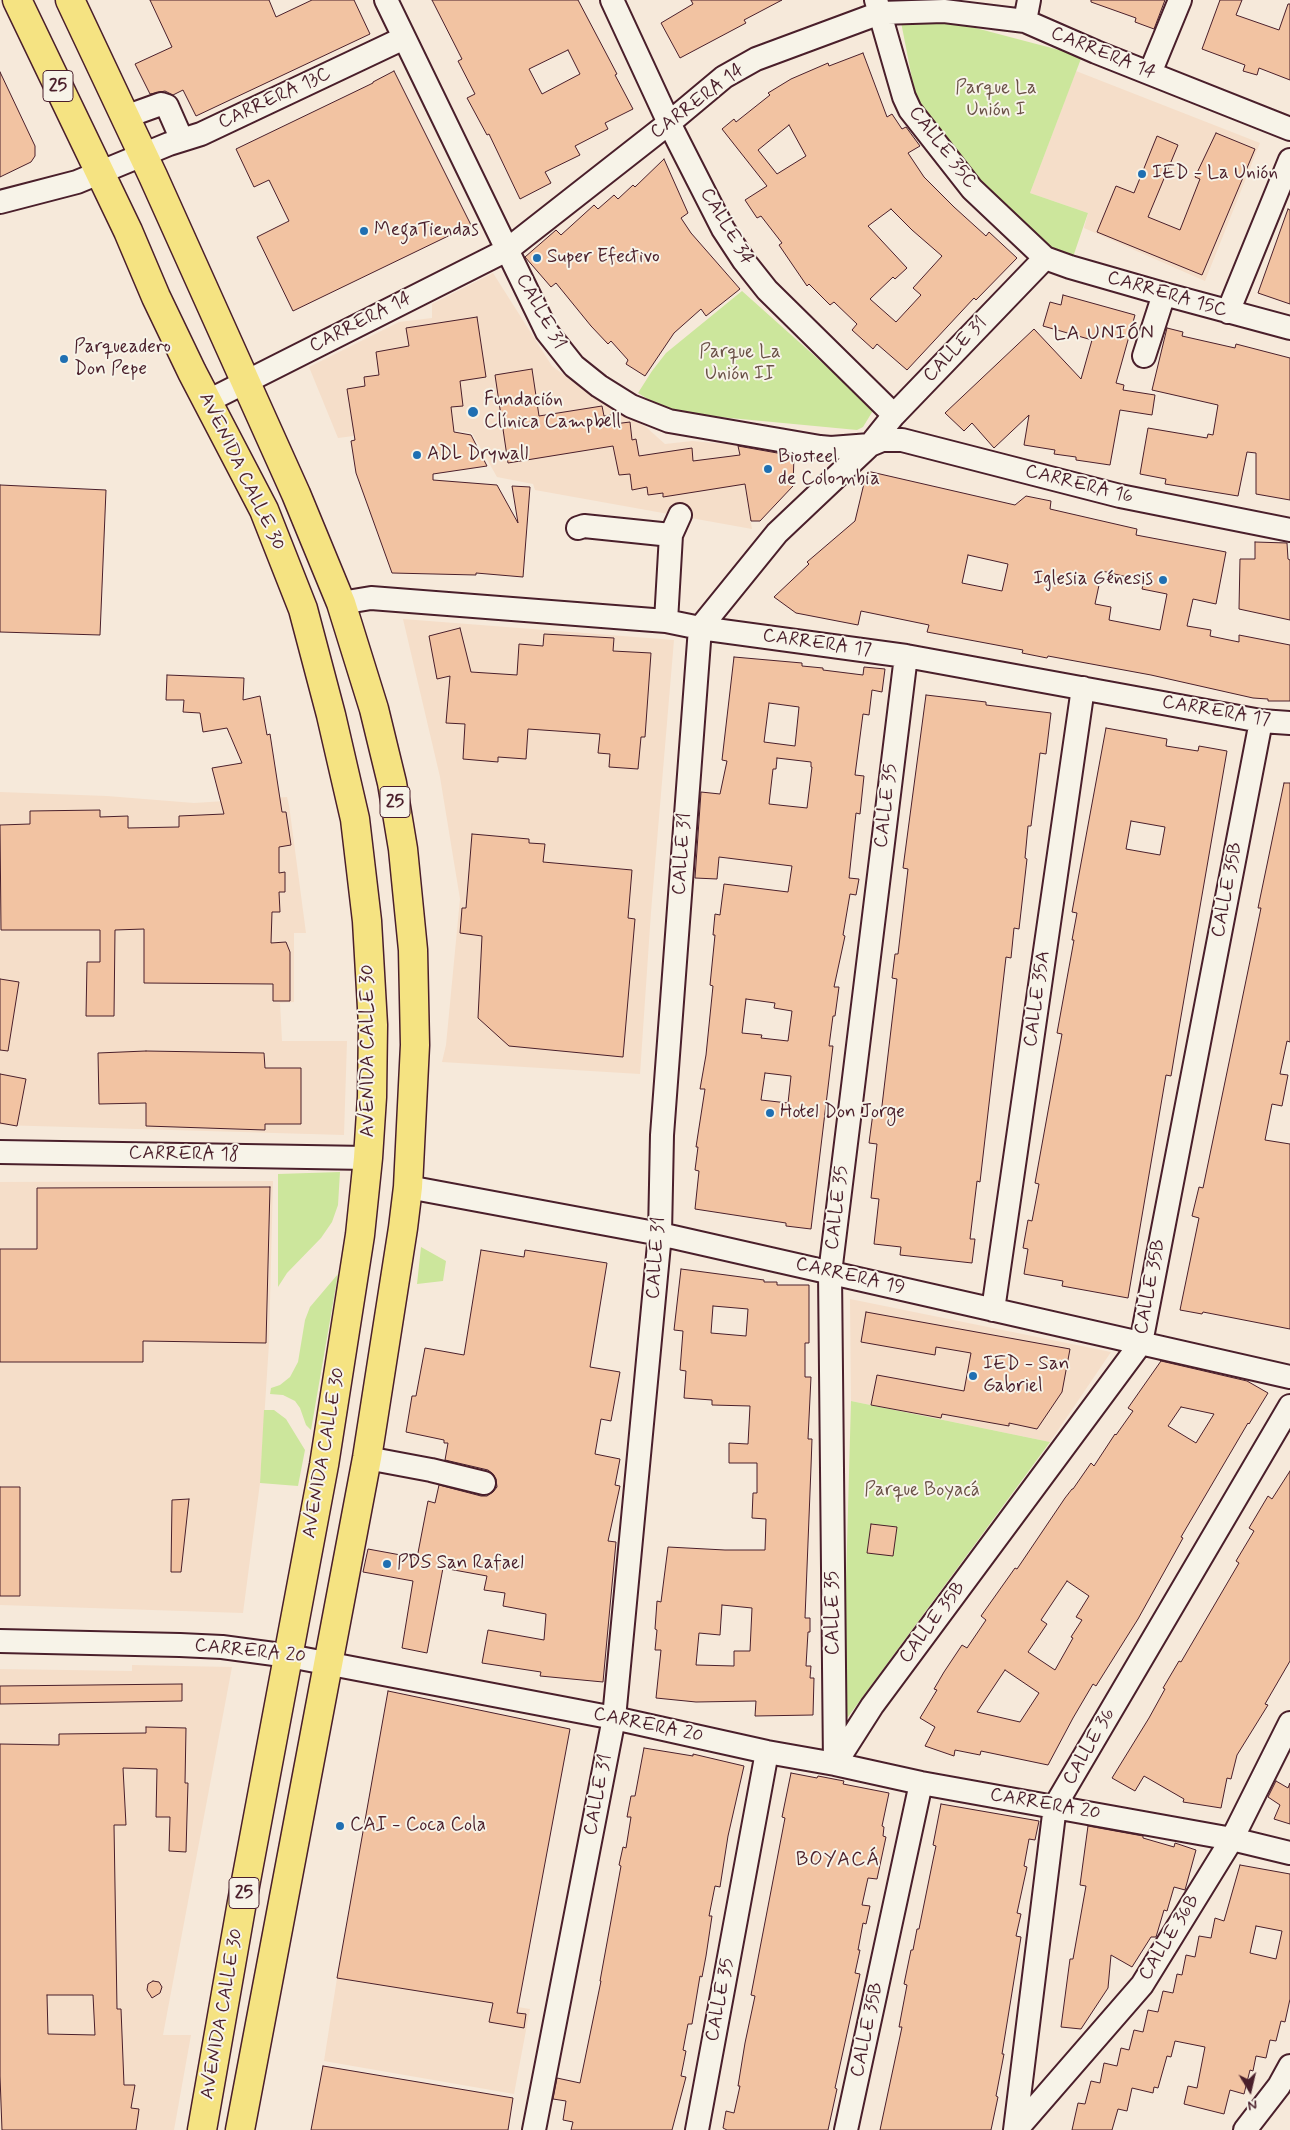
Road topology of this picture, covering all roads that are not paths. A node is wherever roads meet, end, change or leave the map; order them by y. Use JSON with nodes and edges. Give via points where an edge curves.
{"nodes":[{"id":1,"x":17,"y":0,"type":"edge"},
{"id":2,"x":70,"y":0,"type":"edge"},
{"id":3,"x":386,"y":0,"type":"edge"},
{"id":4,"x":612,"y":0,"type":"edge"},
{"id":5,"x":1180,"y":0,"type":"edge"},
{"id":6,"x":878,"y":6,"type":"edge"},
{"id":7,"x":1027,"y":11,"type":"edge"},
{"id":8,"x":404,"y":38,"type":"junction"},
{"id":9,"x":1150,"y":73,"type":"junction"},
{"id":10,"x":125,"y":116,"type":"junction"},
{"id":11,"x":670,"y":123,"type":"junction"},
{"id":12,"x":1290,"y":129,"type":"edge"},
{"id":13,"x":182,"y":140,"type":"junction"},
{"id":14,"x":143,"y":155,"type":"junction"},
{"id":15,"x":1290,"y":160,"type":"edge"},
{"id":16,"x":99,"y":172,"type":"junction"},
{"id":17,"x":0,"y":202,"type":"edge"},
{"id":18,"x":507,"y":250,"type":"junction"},
{"id":19,"x":1045,"y":258,"type":"junction"},
{"id":20,"x":1164,"y":294,"type":"junction"},
{"id":21,"x":1228,"y":312,"type":"junction"},
{"id":22,"x":1290,"y":328,"type":"edge"},
{"id":23,"x":1144,"y":356,"type":"dead end"},
{"id":24,"x":246,"y":383,"type":"junction"},
{"id":25,"x":208,"y":401,"type":"junction"},
{"id":26,"x":894,"y":415,"type":"junction"},
{"id":27,"x":870,"y":445,"type":"junction"},
{"id":28,"x":578,"y":528,"type":"dead end"},
{"id":29,"x":1290,"y":530,"type":"edge"},
{"id":30,"x":341,"y":603,"type":"junction"},
{"id":31,"x":666,"y":621,"type":"junction"},
{"id":32,"x":700,"y":628,"type":"junction"},
{"id":33,"x":906,"y":656,"type":"junction"},
{"id":34,"x":1084,"y":688,"type":"junction"},
{"id":35,"x":1261,"y":722,"type":"junction"},
{"id":36,"x":1290,"y":723,"type":"edge"},
{"id":37,"x":0,"y":1152,"type":"edge"},
{"id":38,"x":368,"y":1158,"type":"junction"},
{"id":39,"x":408,"y":1187,"type":"junction"},
{"id":40,"x":660,"y":1234,"type":"junction"},
{"id":41,"x":830,"y":1273,"type":"junction"},
{"id":42,"x":993,"y":1310,"type":"junction"},
{"id":43,"x":1141,"y":1343,"type":"junction"},
{"id":44,"x":1290,"y":1376,"type":"edge"},
{"id":45,"x":1290,"y":1406,"type":"edge"},
{"id":46,"x":367,"y":1458,"type":"junction"},
{"id":47,"x":484,"y":1483,"type":"dead end"},
{"id":48,"x":0,"y":1641,"type":"edge"},
{"id":49,"x":289,"y":1656,"type":"junction"},
{"id":50,"x":329,"y":1662,"type":"junction"},
{"id":51,"x":614,"y":1718,"type":"junction"},
{"id":52,"x":1290,"y":1723,"type":"edge"},
{"id":53,"x":767,"y":1752,"type":"junction"},
{"id":54,"x":835,"y":1764,"type":"junction"},
{"id":55,"x":921,"y":1783,"type":"junction"},
{"id":56,"x":1055,"y":1806,"type":"junction"},
{"id":57,"x":1232,"y":1839,"type":"junction"},
{"id":58,"x":1290,"y":1853,"type":"edge"},
{"id":59,"x":1290,"y":2066,"type":"edge"},
{"id":60,"x":202,"y":2130,"type":"edge"},
{"id":61,"x":240,"y":2130,"type":"edge"},
{"id":62,"x":534,"y":2130,"type":"edge"},
{"id":63,"x":696,"y":2130,"type":"edge"},
{"id":64,"x":846,"y":2130,"type":"edge"},
{"id":65,"x":1016,"y":2130,"type":"edge"},
{"id":66,"x":1246,"y":2130,"type":"edge"}],
"edges":[{"from":1,"to":16,"type":"highway","name":"AVENIDA CALLE 30","number":"25"},
{"from":2,"to":10,"type":"highway","name":"AVENIDA CALLE 30","number":"25"},
{"from":3,"to":8,"type":"street","name":"CALLE 31"},
{"from":4,"to":11,"type":"street","name":"CALLE 34"},
{"from":5,"to":9,"type":"street"},
{"from":6,"to":7,"type":"street","name":"CARRERA 14","via":[[944,11]]},
{"from":6,"to":11,"type":"street","name":"CARRERA 14","via":[[756,59],[724,77]]},
{"from":6,"to":19,"type":"street","name":"CALLE 35C","via":[[910,110],[972,189]]},
{"from":7,"to":9,"type":"street","name":"CARRERA 14"},
{"from":8,"to":13,"type":"street","name":"CARRERA 13C","via":[[202,134]]},
{"from":8,"to":18,"type":"street","name":"CALLE 31"},
{"from":9,"to":12,"type":"street","name":"CARRERA 14"},
{"from":10,"to":13,"type":"street","via":[[161,104],[167,106]]},
{"from":10,"to":14,"type":"highway","name":"AVENIDA CALLE 30","number":"25"},
{"from":11,"to":18,"type":"street","name":"CARRERA 14"},
{"from":11,"to":26,"type":"street","name":"CALLE 34","via":[[723,229],[744,261],[767,290]]},
{"from":13,"to":14,"type":"street","name":"CARRERA 13C"},
{"from":14,"to":16,"type":"street","name":"CARRERA 13C"},
{"from":14,"to":24,"type":"highway","name":"AVENIDA CALLE 30","number":"25"},
{"from":15,"to":21,"type":"street"},
{"from":16,"to":17,"type":"street","name":"CARRERA 13C","via":[[77,182]]},
{"from":16,"to":25,"type":"highway","name":"AVENIDA CALLE 30","number":"25"},
{"from":18,"to":24,"type":"street","name":"CARRERA 14"},
{"from":18,"to":27,"type":"street","name":"CALLE 31","via":[[547,332],[559,349],[598,386],[631,406],[669,421],[820,447]]},
{"from":19,"to":20,"type":"street","name":"CARRERA 15C"},
{"from":19,"to":26,"type":"street","name":"CALLE 31"},
{"from":20,"to":21,"type":"street","name":"CARRERA 15C"},
{"from":20,"to":23,"type":"street"},
{"from":21,"to":22,"type":"street","name":"CARRERA 15C"},
{"from":24,"to":25,"type":"street","name":"CARRERA 14"},
{"from":24,"to":30,"type":"highway","name":"AVENIDA CALLE 30","number":"25"},
{"from":25,"to":38,"type":"highway","name":"AVENIDA CALLE 30","number":"25","via":[[264,510],[303,610],[355,819],[367,921],[373,1025]]},
{"from":26,"to":27,"type":"street","name":"CALLE 31"},
{"from":27,"to":29,"type":"street","name":"CARRERA 16","via":[[882,440],[902,440],[1120,496]]},
{"from":27,"to":32,"type":"street","name":"CALLE 31","via":[[777,532]]},
{"from":28,"to":31,"type":"street","via":[[676,525]]},
{"from":30,"to":31,"type":"street","name":"CARRERA 17","via":[[371,598]]},
{"from":30,"to":39,"type":"highway","name":"AVENIDA CALLE 30","number":"25","via":[[376,719],[392,783],[403,850],[413,950],[415,1045]]},
{"from":31,"to":32,"type":"street","name":"CARRERA 17"},
{"from":32,"to":33,"type":"street","name":"CARRERA 17"},
{"from":32,"to":40,"type":"street","name":"CALLE 31","via":[[662,1135]]},
{"from":33,"to":34,"type":"street","name":"CARRERA 17"},
{"from":33,"to":41,"type":"street","name":"CALLE 35"},
{"from":34,"to":35,"type":"street","name":"CARRERA 17"},
{"from":34,"to":42,"type":"street","name":"CALLE 35A"},
{"from":35,"to":36,"type":"street","name":"CARRERA 17"},
{"from":35,"to":43,"type":"street","name":"CALLE 35B"},
{"from":37,"to":38,"type":"street","name":"CARRERA 18"},
{"from":38,"to":49,"type":"highway","name":"AVENIDA CALLE 30","number":"25","via":[[360,1235],[324,1465]]},
{"from":39,"to":40,"type":"street","name":"CARRERA 19"},
{"from":39,"to":46,"type":"highway","name":"AVENIDA CALLE 30","number":"25"},
{"from":40,"to":41,"type":"street","name":"CARRERA 19"},
{"from":40,"to":51,"type":"street","name":"CALLE 31"},
{"from":41,"to":42,"type":"street","name":"CARRERA 19"},
{"from":41,"to":54,"type":"street","name":"CALLE 35"},
{"from":42,"to":43,"type":"street","name":"CARRERA 19"},
{"from":43,"to":44,"type":"street","name":"CARRERA 19"},
{"from":43,"to":54,"type":"street","name":"CALLE 35B","via":[[872,1706]]},
{"from":45,"to":56,"type":"street","name":"CALLE 36"},
{"from":46,"to":47,"type":"street"},
{"from":46,"to":50,"type":"highway","name":"AVENIDA CALLE 30","number":"25"},
{"from":48,"to":49,"type":"street","name":"CARRERA 20","via":[[222,1647]]},
{"from":49,"to":50,"type":"street","name":"CARRERA 20"},
{"from":49,"to":60,"type":"highway","name":"AVENIDA CALLE 30","number":"25"},
{"from":50,"to":51,"type":"street","name":"CARRERA 20"},
{"from":50,"to":61,"type":"highway","name":"AVENIDA CALLE 30","number":"25"},
{"from":51,"to":53,"type":"street","name":"CARRERA 20"},
{"from":51,"to":62,"type":"street","name":"CALLE 31"},
{"from":52,"to":57,"type":"street","name":"CALLE 36B"},
{"from":53,"to":54,"type":"street","name":"CARRERA 20"},
{"from":53,"to":63,"type":"street","name":"CALLE 35"},
{"from":54,"to":55,"type":"street","name":"CARRERA 20"},
{"from":55,"to":56,"type":"street","name":"CARRERA 20"},
{"from":55,"to":64,"type":"street","name":"CALLE 35B"},
{"from":56,"to":57,"type":"street","name":"CARRERA 20"},
{"from":56,"to":65,"type":"street","name":"CALLE 36"},
{"from":57,"to":58,"type":"street","name":"CARRERA 20"},
{"from":57,"to":65,"type":"street","name":"CALLE 36B","via":[[1142,1985]]},
{"from":59,"to":66,"type":"street"}]}
